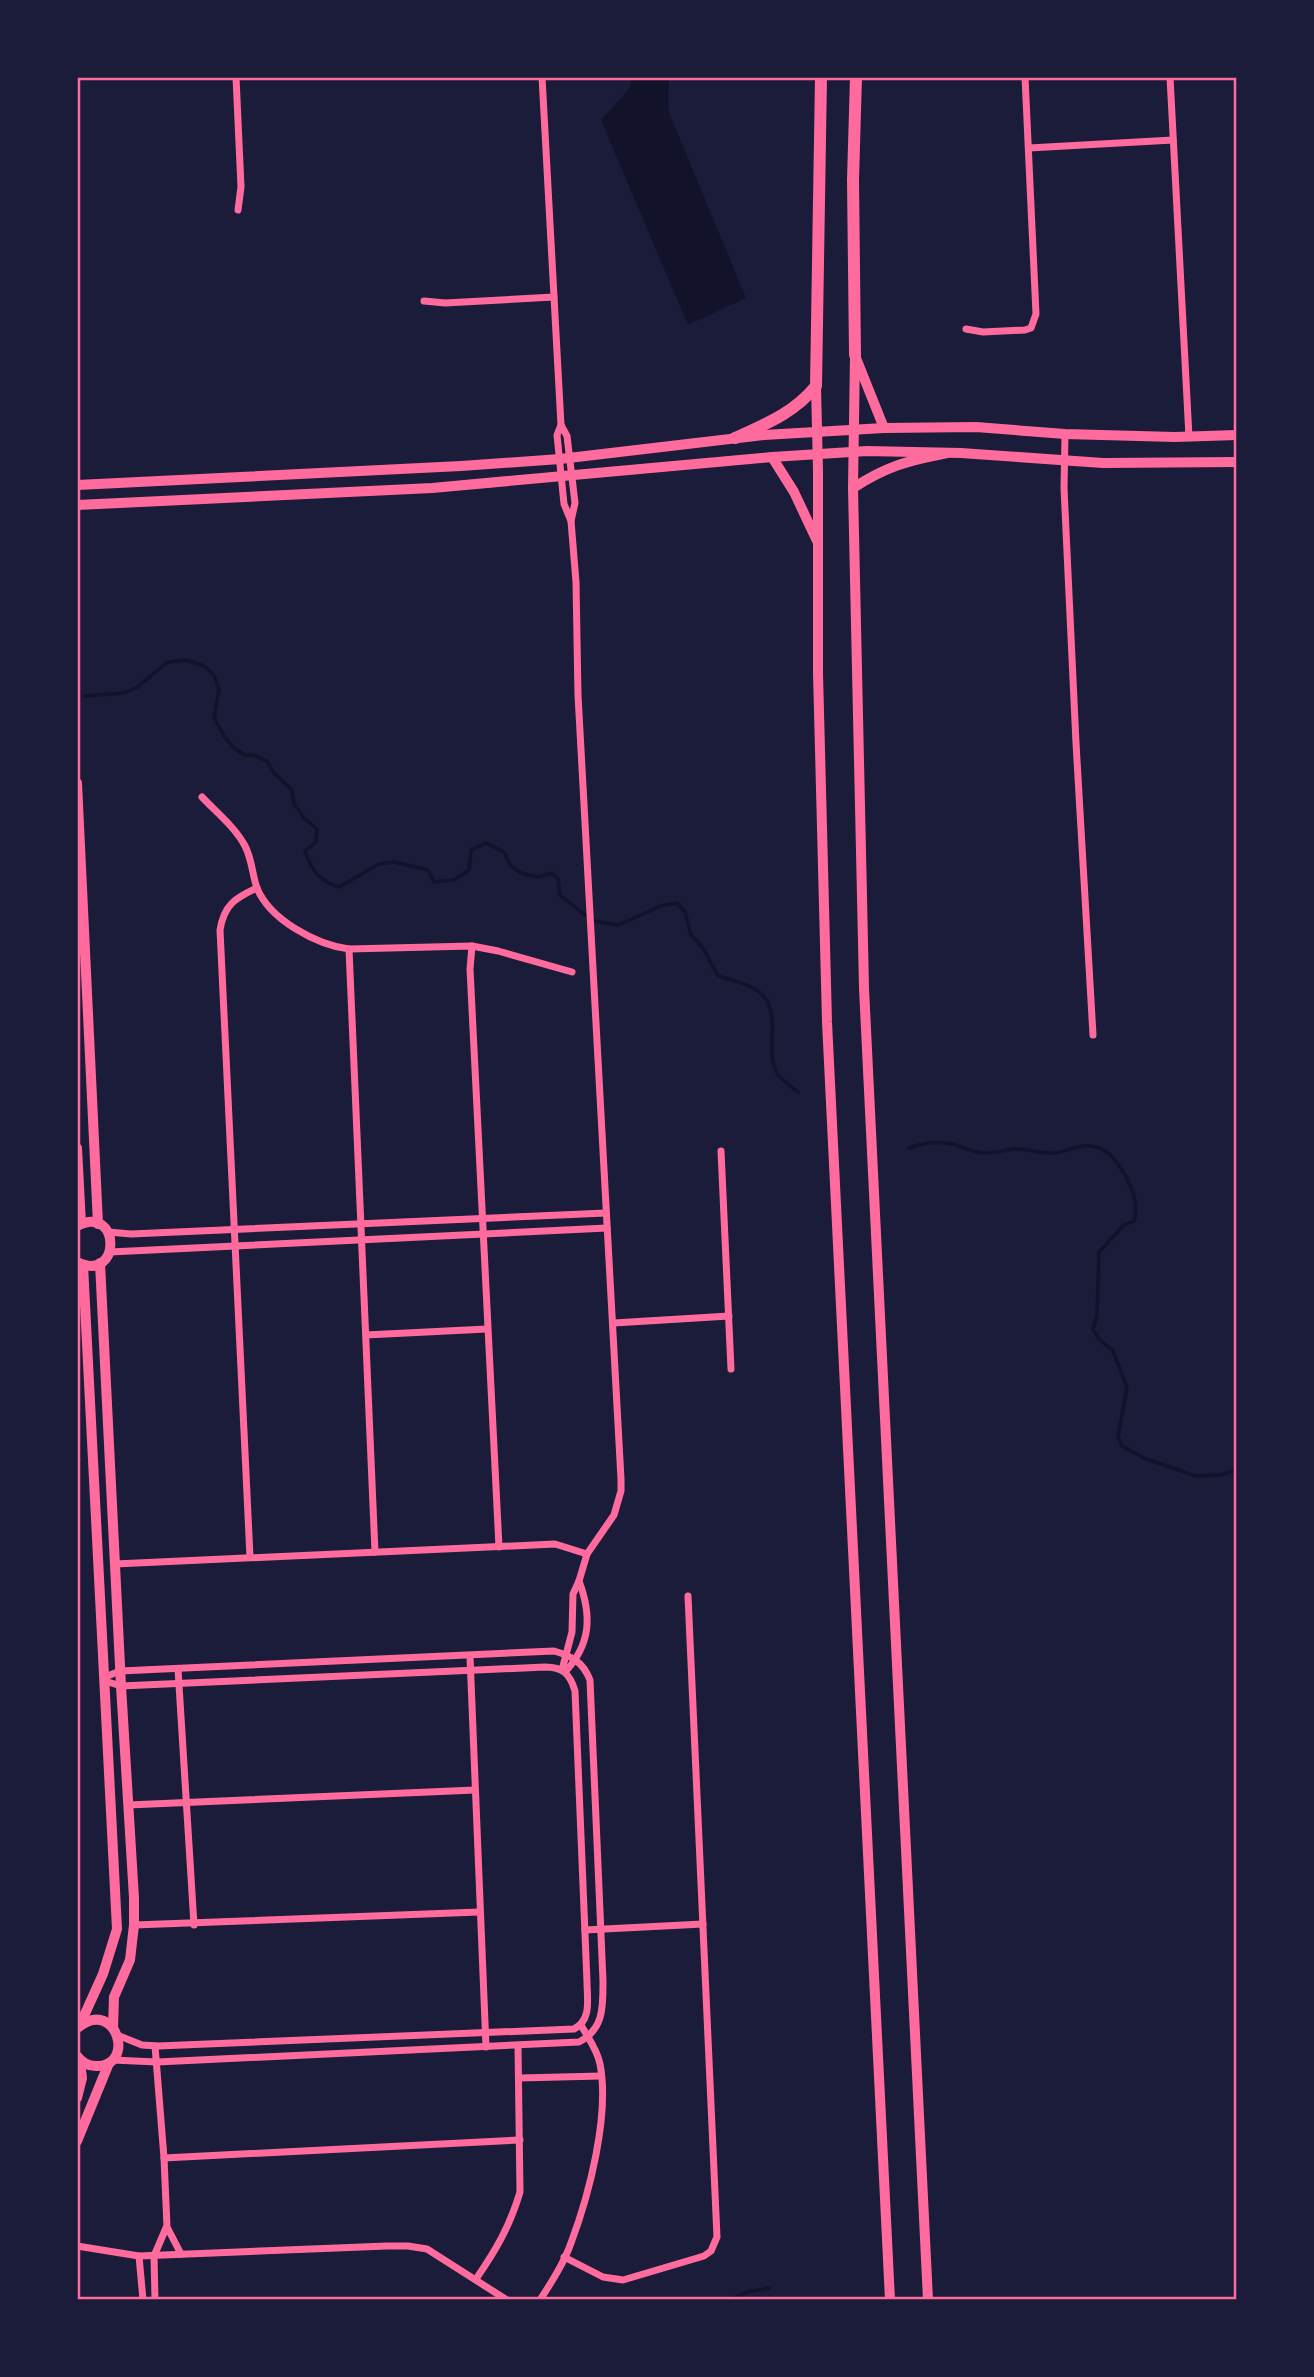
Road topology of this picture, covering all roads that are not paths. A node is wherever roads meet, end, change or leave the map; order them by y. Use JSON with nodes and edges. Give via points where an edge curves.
{"nodes":[{"id":1,"x":236,"y":77,"type":"edge"},
{"id":2,"x":542,"y":77,"type":"edge"},
{"id":3,"x":813,"y":77,"type":"edge"},
{"id":4,"x":821,"y":77,"type":"edge"},
{"id":5,"x":856,"y":77,"type":"edge"},
{"id":6,"x":1025,"y":77,"type":"edge"},
{"id":7,"x":1170,"y":77,"type":"edge"},
{"id":8,"x":1173,"y":140,"type":"junction"},
{"id":9,"x":1029,"y":148,"type":"junction"},
{"id":10,"x":818,"y":204,"type":"junction"},
{"id":11,"x":238,"y":210,"type":"dead end"},
{"id":12,"x":554,"y":297,"type":"junction"},
{"id":13,"x":424,"y":301,"type":"dead end"},
{"id":14,"x":967,"y":329,"type":"dead end"},
{"id":15,"x":855,"y":355,"type":"junction"},
{"id":16,"x":816,"y":386,"type":"junction"},
{"id":17,"x":884,"y":428,"type":"junction"},
{"id":18,"x":853,"y":429,"type":"junction"},
{"id":19,"x":817,"y":432,"type":"junction"},
{"id":20,"x":1065,"y":434,"type":"junction"},
{"id":21,"x":1237,"y":435,"type":"edge"},
{"id":22,"x":1189,"y":437,"type":"junction"},
{"id":23,"x":735,"y":438,"type":"junction"},
{"id":24,"x":853,"y":452,"type":"junction"},
{"id":25,"x":947,"y":453,"type":"junction"},
{"id":26,"x":818,"y":454,"type":"junction"},
{"id":27,"x":772,"y":457,"type":"junction"},
{"id":28,"x":565,"y":458,"type":"junction"},
{"id":29,"x":1064,"y":460,"type":"junction"},
{"id":30,"x":1237,"y":462,"type":"edge"},
{"id":31,"x":567,"y":476,"type":"junction"},
{"id":32,"x":77,"y":485,"type":"edge"},
{"id":33,"x":853,"y":488,"type":"junction"},
{"id":34,"x":77,"y":505,"type":"edge"},
{"id":35,"x":818,"y":544,"type":"junction"},
{"id":36,"x":77,"y":783,"type":"edge"},
{"id":37,"x":202,"y":797,"type":"dead end"},
{"id":38,"x":78,"y":811,"type":"edge"},
{"id":39,"x":80,"y":886,"type":"edge"},
{"id":40,"x":257,"y":888,"type":"junction"},
{"id":41,"x":472,"y":946,"type":"junction"},
{"id":42,"x":81,"y":947,"type":"edge"},
{"id":43,"x":349,"y":949,"type":"junction"},
{"id":44,"x":572,"y":972,"type":"dead end"},
{"id":45,"x":1093,"y":1035,"type":"dead end"},
{"id":46,"x":77,"y":1147,"type":"edge"},
{"id":47,"x":722,"y":1151,"type":"dead end"},
{"id":48,"x":97,"y":1192,"type":"junction"},
{"id":49,"x":79,"y":1193,"type":"junction"},
{"id":50,"x":606,"y":1213,"type":"junction"},
{"id":51,"x":481,"y":1218,"type":"junction"},
{"id":52,"x":420,"y":1221,"type":"junction"},
{"id":53,"x":360,"y":1223,"type":"junction"},
{"id":54,"x":99,"y":1224,"type":"junction"},
{"id":55,"x":79,"y":1225,"type":"edge"},
{"id":56,"x":295,"y":1227,"type":"junction"},
{"id":57,"x":607,"y":1228,"type":"junction"},
{"id":58,"x":234,"y":1229,"type":"junction"},
{"id":59,"x":108,"y":1232,"type":"junction"},
{"id":60,"x":166,"y":1233,"type":"junction"},
{"id":61,"x":482,"y":1233,"type":"junction"},
{"id":62,"x":420,"y":1236,"type":"junction"},
{"id":63,"x":361,"y":1239,"type":"junction"},
{"id":64,"x":296,"y":1242,"type":"junction"},
{"id":65,"x":235,"y":1245,"type":"junction"},
{"id":66,"x":167,"y":1249,"type":"junction"},
{"id":67,"x":110,"y":1252,"type":"junction"},
{"id":68,"x":80,"y":1264,"type":"edge"},
{"id":69,"x":100,"y":1264,"type":"junction"},
{"id":70,"x":729,"y":1316,"type":"junction"},
{"id":71,"x":614,"y":1322,"type":"junction"},
{"id":72,"x":487,"y":1329,"type":"junction"},
{"id":73,"x":366,"y":1335,"type":"junction"},
{"id":74,"x":731,"y":1369,"type":"dead end"},
{"id":75,"x":499,"y":1547,"type":"junction"},
{"id":76,"x":375,"y":1552,"type":"junction"},
{"id":77,"x":587,"y":1554,"type":"junction"},
{"id":78,"x":250,"y":1557,"type":"junction"},
{"id":79,"x":115,"y":1564,"type":"junction"},
{"id":80,"x":579,"y":1581,"type":"junction"},
{"id":81,"x":688,"y":1596,"type":"dead end"},
{"id":82,"x":565,"y":1654,"type":"junction"},
{"id":83,"x":470,"y":1657,"type":"junction"},
{"id":84,"x":406,"y":1659,"type":"junction"},
{"id":85,"x":577,"y":1659,"type":"junction"},
{"id":86,"x":350,"y":1661,"type":"junction"},
{"id":87,"x":294,"y":1663,"type":"junction"},
{"id":88,"x":238,"y":1666,"type":"junction"},
{"id":89,"x":178,"y":1669,"type":"junction"},
{"id":90,"x":120,"y":1671,"type":"junction"},
{"id":91,"x":471,"y":1671,"type":"junction"},
{"id":92,"x":564,"y":1671,"type":"junction"},
{"id":93,"x":407,"y":1673,"type":"junction"},
{"id":94,"x":351,"y":1676,"type":"junction"},
{"id":95,"x":105,"y":1679,"type":"junction"},
{"id":96,"x":295,"y":1679,"type":"junction"},
{"id":97,"x":239,"y":1681,"type":"junction"},
{"id":98,"x":179,"y":1683,"type":"junction"},
{"id":99,"x":121,"y":1686,"type":"junction"},
{"id":100,"x":576,"y":1710,"type":"junction"},
{"id":101,"x":591,"y":1710,"type":"junction"},
{"id":102,"x":593,"y":1762,"type":"junction"},
{"id":103,"x":578,"y":1763,"type":"junction"},
{"id":104,"x":475,"y":1790,"type":"junction"},
{"id":105,"x":187,"y":1803,"type":"junction"},
{"id":106,"x":128,"y":1805,"type":"junction"},
{"id":107,"x":580,"y":1820,"type":"junction"},
{"id":108,"x":596,"y":1820,"type":"junction"},
{"id":109,"x":598,"y":1873,"type":"junction"},
{"id":110,"x":583,"y":1874,"type":"junction"},
{"id":111,"x":479,"y":1912,"type":"junction"},
{"id":112,"x":703,"y":1924,"type":"junction"},
{"id":113,"x":134,"y":1925,"type":"junction"},
{"id":114,"x":194,"y":1925,"type":"junction"},
{"id":115,"x":601,"y":1929,"type":"junction"},
{"id":116,"x":585,"y":1930,"type":"junction"},
{"id":117,"x":587,"y":1982,"type":"junction"},
{"id":118,"x":603,"y":1982,"type":"junction"},
{"id":119,"x":581,"y":2025,"type":"junction"},
{"id":120,"x":78,"y":2029,"type":"edge"},
{"id":121,"x":115,"y":2031,"type":"junction"},
{"id":122,"x":486,"y":2031,"type":"junction"},
{"id":123,"x":401,"y":2035,"type":"junction"},
{"id":124,"x":344,"y":2037,"type":"junction"},
{"id":125,"x":588,"y":2038,"type":"junction"},
{"id":126,"x":289,"y":2040,"type":"junction"},
{"id":127,"x":232,"y":2043,"type":"junction"},
{"id":128,"x":155,"y":2046,"type":"junction"},
{"id":129,"x":518,"y":2046,"type":"junction"},
{"id":130,"x":486,"y":2047,"type":"junction"},
{"id":131,"x":402,"y":2051,"type":"junction"},
{"id":132,"x":346,"y":2052,"type":"junction"},
{"id":133,"x":290,"y":2055,"type":"junction"},
{"id":134,"x":234,"y":2058,"type":"junction"},
{"id":135,"x":79,"y":2059,"type":"edge"},
{"id":136,"x":110,"y":2061,"type":"junction"},
{"id":137,"x":157,"y":2062,"type":"junction"},
{"id":138,"x":601,"y":2076,"type":"junction"},
{"id":139,"x":519,"y":2078,"type":"junction"},
{"id":140,"x":77,"y":2097,"type":"edge"},
{"id":141,"x":520,"y":2140,"type":"junction"},
{"id":142,"x":77,"y":2141,"type":"edge"},
{"id":143,"x":164,"y":2158,"type":"junction"},
{"id":144,"x":167,"y":2227,"type":"junction"},
{"id":145,"x":77,"y":2246,"type":"edge"},
{"id":146,"x":181,"y":2254,"type":"junction"},
{"id":147,"x":139,"y":2256,"type":"junction"},
{"id":148,"x":154,"y":2256,"type":"junction"},
{"id":149,"x":564,"y":2257,"type":"junction"},
{"id":150,"x":476,"y":2279,"type":"junction"},
{"id":151,"x":143,"y":2300,"type":"edge"},
{"id":152,"x":155,"y":2300,"type":"edge"},
{"id":153,"x":506,"y":2300,"type":"edge"},
{"id":154,"x":540,"y":2300,"type":"edge"},
{"id":155,"x":890,"y":2300,"type":"edge"},
{"id":156,"x":928,"y":2300,"type":"edge"}],
"edges":[{"from":1,"to":11,"type":"street"},
{"from":2,"to":12,"type":"street"},
{"from":3,"to":10,"type":"highway"},
{"from":4,"to":10,"type":"highway"},
{"from":5,"to":15,"type":"highway"},
{"from":6,"to":9,"type":"street"},
{"from":7,"to":8,"type":"street"},
{"from":8,"to":9,"type":"street"},
{"from":8,"to":22,"type":"street"},
{"from":9,"to":14,"type":"street","via":[[1034,323],[1025,330]]},
{"from":10,"to":16,"type":"highway"},
{"from":12,"to":13,"type":"street"},
{"from":12,"to":28,"type":"street","via":[[561,425],[557,435]]},
{"from":15,"to":17,"type":"main road"},
{"from":15,"to":18,"type":"main road"},
{"from":16,"to":19,"type":"main road"},
{"from":16,"to":23,"type":"highway","via":[[789,413]]},
{"from":17,"to":18,"type":"main road"},
{"from":17,"to":20,"type":"main road","via":[[976,427]]},
{"from":18,"to":19,"type":"main road"},
{"from":18,"to":24,"type":"main road"},
{"from":19,"to":23,"type":"main road"},
{"from":19,"to":26,"type":"main road"},
{"from":20,"to":22,"type":"main road"},
{"from":20,"to":29,"type":"street"},
{"from":21,"to":22,"type":"main road"},
{"from":23,"to":28,"type":"main road"},
{"from":24,"to":25,"type":"main road"},
{"from":24,"to":26,"type":"main road"},
{"from":24,"to":33,"type":"main road"},
{"from":25,"to":29,"type":"main road"},
{"from":25,"to":33,"type":"main road","via":[[903,461]]},
{"from":26,"to":27,"type":"main road"},
{"from":26,"to":35,"type":"main road"},
{"from":27,"to":31,"type":"main road"},
{"from":27,"to":35,"type":"main road"},
{"from":28,"to":31,"type":"street"},
{"from":28,"to":32,"type":"main road"},
{"from":29,"to":30,"type":"main road"},
{"from":29,"to":45,"type":"street"},
{"from":31,"to":34,"type":"main road"},
{"from":31,"to":50,"type":"street","via":[[575,503],[571,522],[578,695]]},
{"from":33,"to":156,"type":"main road","via":[[866,1015]]},
{"from":35,"to":155,"type":"main road","via":[[827,1022]]},
{"from":36,"to":38,"type":"main road"},
{"from":37,"to":40,"type":"street","via":[[246,847]]},
{"from":38,"to":39,"type":"main road"},
{"from":39,"to":42,"type":"main road"},
{"from":40,"to":43,"type":"street","via":[[271,908],[307,935],[330,947]]},
{"from":40,"to":58,"type":"street","via":[[228,905],[220,930]]},
{"from":41,"to":43,"type":"street"},
{"from":41,"to":44,"type":"street"},
{"from":41,"to":51,"type":"street"},
{"from":42,"to":48,"type":"main road"},
{"from":43,"to":53,"type":"street"},
{"from":46,"to":49,"type":"main road"},
{"from":47,"to":70,"type":"street"},
{"from":48,"to":49,"type":"main road"},
{"from":48,"to":54,"type":"main road"},
{"from":49,"to":55,"type":"main road"},
{"from":50,"to":51,"type":"street"},
{"from":50,"to":57,"type":"street"},
{"from":51,"to":52,"type":"street"},
{"from":51,"to":61,"type":"street"},
{"from":52,"to":53,"type":"street"},
{"from":52,"to":62,"type":"street"},
{"from":53,"to":56,"type":"street"},
{"from":53,"to":63,"type":"street"},
{"from":54,"to":55,"type":"main road"},
{"from":54,"to":59,"type":"main road"},
{"from":56,"to":58,"type":"street"},
{"from":56,"to":64,"type":"street"},
{"from":57,"to":61,"type":"street"},
{"from":57,"to":71,"type":"street"},
{"from":58,"to":60,"type":"street"},
{"from":58,"to":65,"type":"street"},
{"from":59,"to":60,"type":"street"},
{"from":59,"to":67,"type":"main road"},
{"from":60,"to":66,"type":"street"},
{"from":61,"to":62,"type":"street"},
{"from":61,"to":72,"type":"street"},
{"from":62,"to":63,"type":"street"},
{"from":63,"to":64,"type":"street"},
{"from":63,"to":73,"type":"street"},
{"from":64,"to":65,"type":"street"},
{"from":65,"to":66,"type":"street"},
{"from":65,"to":78,"type":"street"},
{"from":66,"to":67,"type":"street"},
{"from":67,"to":69,"type":"main road"},
{"from":68,"to":69,"type":"main road"},
{"from":68,"to":95,"type":"main road"},
{"from":69,"to":79,"type":"main road"},
{"from":70,"to":71,"type":"street"},
{"from":70,"to":74,"type":"street"},
{"from":71,"to":77,"type":"street","via":[[621,1491],[614,1515]]},
{"from":72,"to":73,"type":"street"},
{"from":72,"to":75,"type":"street"},
{"from":73,"to":76,"type":"street"},
{"from":75,"to":76,"type":"street"},
{"from":75,"to":77,"type":"street","via":[[555,1544]]},
{"from":76,"to":78,"type":"street"},
{"from":77,"to":80,"type":"street"},
{"from":78,"to":79,"type":"street"},
{"from":79,"to":90,"type":"main road"},
{"from":80,"to":82,"type":"street"},
{"from":80,"to":85,"type":"street","via":[[587,1632]]},
{"from":81,"to":112,"type":"street"},
{"from":82,"to":83,"type":"street"},
{"from":82,"to":85,"type":"street"},
{"from":82,"to":92,"type":"street"},
{"from":83,"to":84,"type":"street"},
{"from":83,"to":91,"type":"street"},
{"from":84,"to":86,"type":"street"},
{"from":84,"to":93,"type":"street"},
{"from":85,"to":92,"type":"street"},
{"from":85,"to":101,"type":"street","via":[[590,1680]]},
{"from":86,"to":87,"type":"street"},
{"from":86,"to":94,"type":"street"},
{"from":87,"to":88,"type":"street"},
{"from":87,"to":96,"type":"street"},
{"from":88,"to":89,"type":"street"},
{"from":88,"to":97,"type":"street"},
{"from":89,"to":90,"type":"street"},
{"from":89,"to":98,"type":"street"},
{"from":90,"to":95,"type":"street"},
{"from":90,"to":99,"type":"main road"},
{"from":91,"to":92,"type":"street","via":[[555,1667]]},
{"from":91,"to":93,"type":"street"},
{"from":91,"to":104,"type":"street"},
{"from":92,"to":100,"type":"street","via":[[572,1680]]},
{"from":93,"to":94,"type":"street"},
{"from":94,"to":96,"type":"street"},
{"from":95,"to":99,"type":"street"},
{"from":95,"to":120,"type":"main road","via":[[117,1929]]},
{"from":96,"to":97,"type":"street"},
{"from":97,"to":98,"type":"street"},
{"from":98,"to":99,"type":"street"},
{"from":98,"to":105,"type":"street"},
{"from":99,"to":106,"type":"main road"},
{"from":100,"to":101,"type":"street"},
{"from":100,"to":103,"type":"street"},
{"from":101,"to":102,"type":"street"},
{"from":102,"to":103,"type":"street"},
{"from":102,"to":108,"type":"street"},
{"from":103,"to":107,"type":"street"},
{"from":104,"to":105,"type":"street"},
{"from":104,"to":111,"type":"street"},
{"from":105,"to":106,"type":"street"},
{"from":105,"to":114,"type":"street"},
{"from":106,"to":113,"type":"main road"},
{"from":107,"to":108,"type":"street"},
{"from":107,"to":110,"type":"street"},
{"from":108,"to":109,"type":"street"},
{"from":109,"to":110,"type":"street"},
{"from":109,"to":115,"type":"street"},
{"from":110,"to":116,"type":"street"},
{"from":111,"to":114,"type":"street"},
{"from":111,"to":122,"type":"street"},
{"from":112,"to":115,"type":"street"},
{"from":112,"to":149,"type":"street","via":[[718,2224],[715,2245],[704,2256],[623,2280],[603,2277]]},
{"from":113,"to":114,"type":"street"},
{"from":113,"to":121,"type":"main road","via":[[130,1960],[114,1997]]},
{"from":115,"to":116,"type":"street"},
{"from":115,"to":118,"type":"street"},
{"from":116,"to":117,"type":"street"},
{"from":117,"to":118,"type":"street"},
{"from":117,"to":119,"type":"street","via":[[586,2017]]},
{"from":118,"to":125,"type":"street","via":[[602,2017]]},
{"from":119,"to":122,"type":"street","via":[[574,2029]]},
{"from":119,"to":125,"type":"street"},
{"from":120,"to":121,"type":"main road","via":[[99,2021]]},
{"from":121,"to":128,"type":"street","via":[[130,2041]]},
{"from":121,"to":136,"type":"main road","via":[[118,2050]]},
{"from":122,"to":123,"type":"street"},
{"from":122,"to":130,"type":"street"},
{"from":123,"to":124,"type":"street"},
{"from":123,"to":131,"type":"street"},
{"from":124,"to":126,"type":"street"},
{"from":124,"to":132,"type":"street"},
{"from":125,"to":129,"type":"street"},
{"from":125,"to":138,"type":"street"},
{"from":126,"to":127,"type":"street"},
{"from":126,"to":133,"type":"street"},
{"from":127,"to":128,"type":"street"},
{"from":127,"to":134,"type":"street"},
{"from":128,"to":137,"type":"street"},
{"from":129,"to":130,"type":"street"},
{"from":129,"to":139,"type":"street"},
{"from":130,"to":131,"type":"street"},
{"from":131,"to":132,"type":"street"},
{"from":132,"to":133,"type":"street"},
{"from":133,"to":134,"type":"street"},
{"from":134,"to":137,"type":"street"},
{"from":135,"to":136,"type":"main road","via":[[94,2066]]},
{"from":135,"to":140,"type":"main road","via":[[82,2078]]},
{"from":136,"to":137,"type":"street"},
{"from":136,"to":142,"type":"main road"},
{"from":137,"to":143,"type":"street"},
{"from":138,"to":139,"type":"street"},
{"from":138,"to":149,"type":"street","via":[[592,2174]]},
{"from":139,"to":141,"type":"street"},
{"from":141,"to":143,"type":"street"},
{"from":141,"to":150,"type":"street","via":[[522,2177],[514,2213]]},
{"from":143,"to":144,"type":"street"},
{"from":144,"to":146,"type":"street"},
{"from":144,"to":148,"type":"street"},
{"from":145,"to":147,"type":"street"},
{"from":146,"to":148,"type":"street"},
{"from":146,"to":150,"type":"street","via":[[408,2246],[427,2249]]},
{"from":147,"to":148,"type":"street"},
{"from":147,"to":151,"type":"street"},
{"from":148,"to":152,"type":"street"},
{"from":149,"to":154,"type":"street"},
{"from":150,"to":153,"type":"street"}]}
